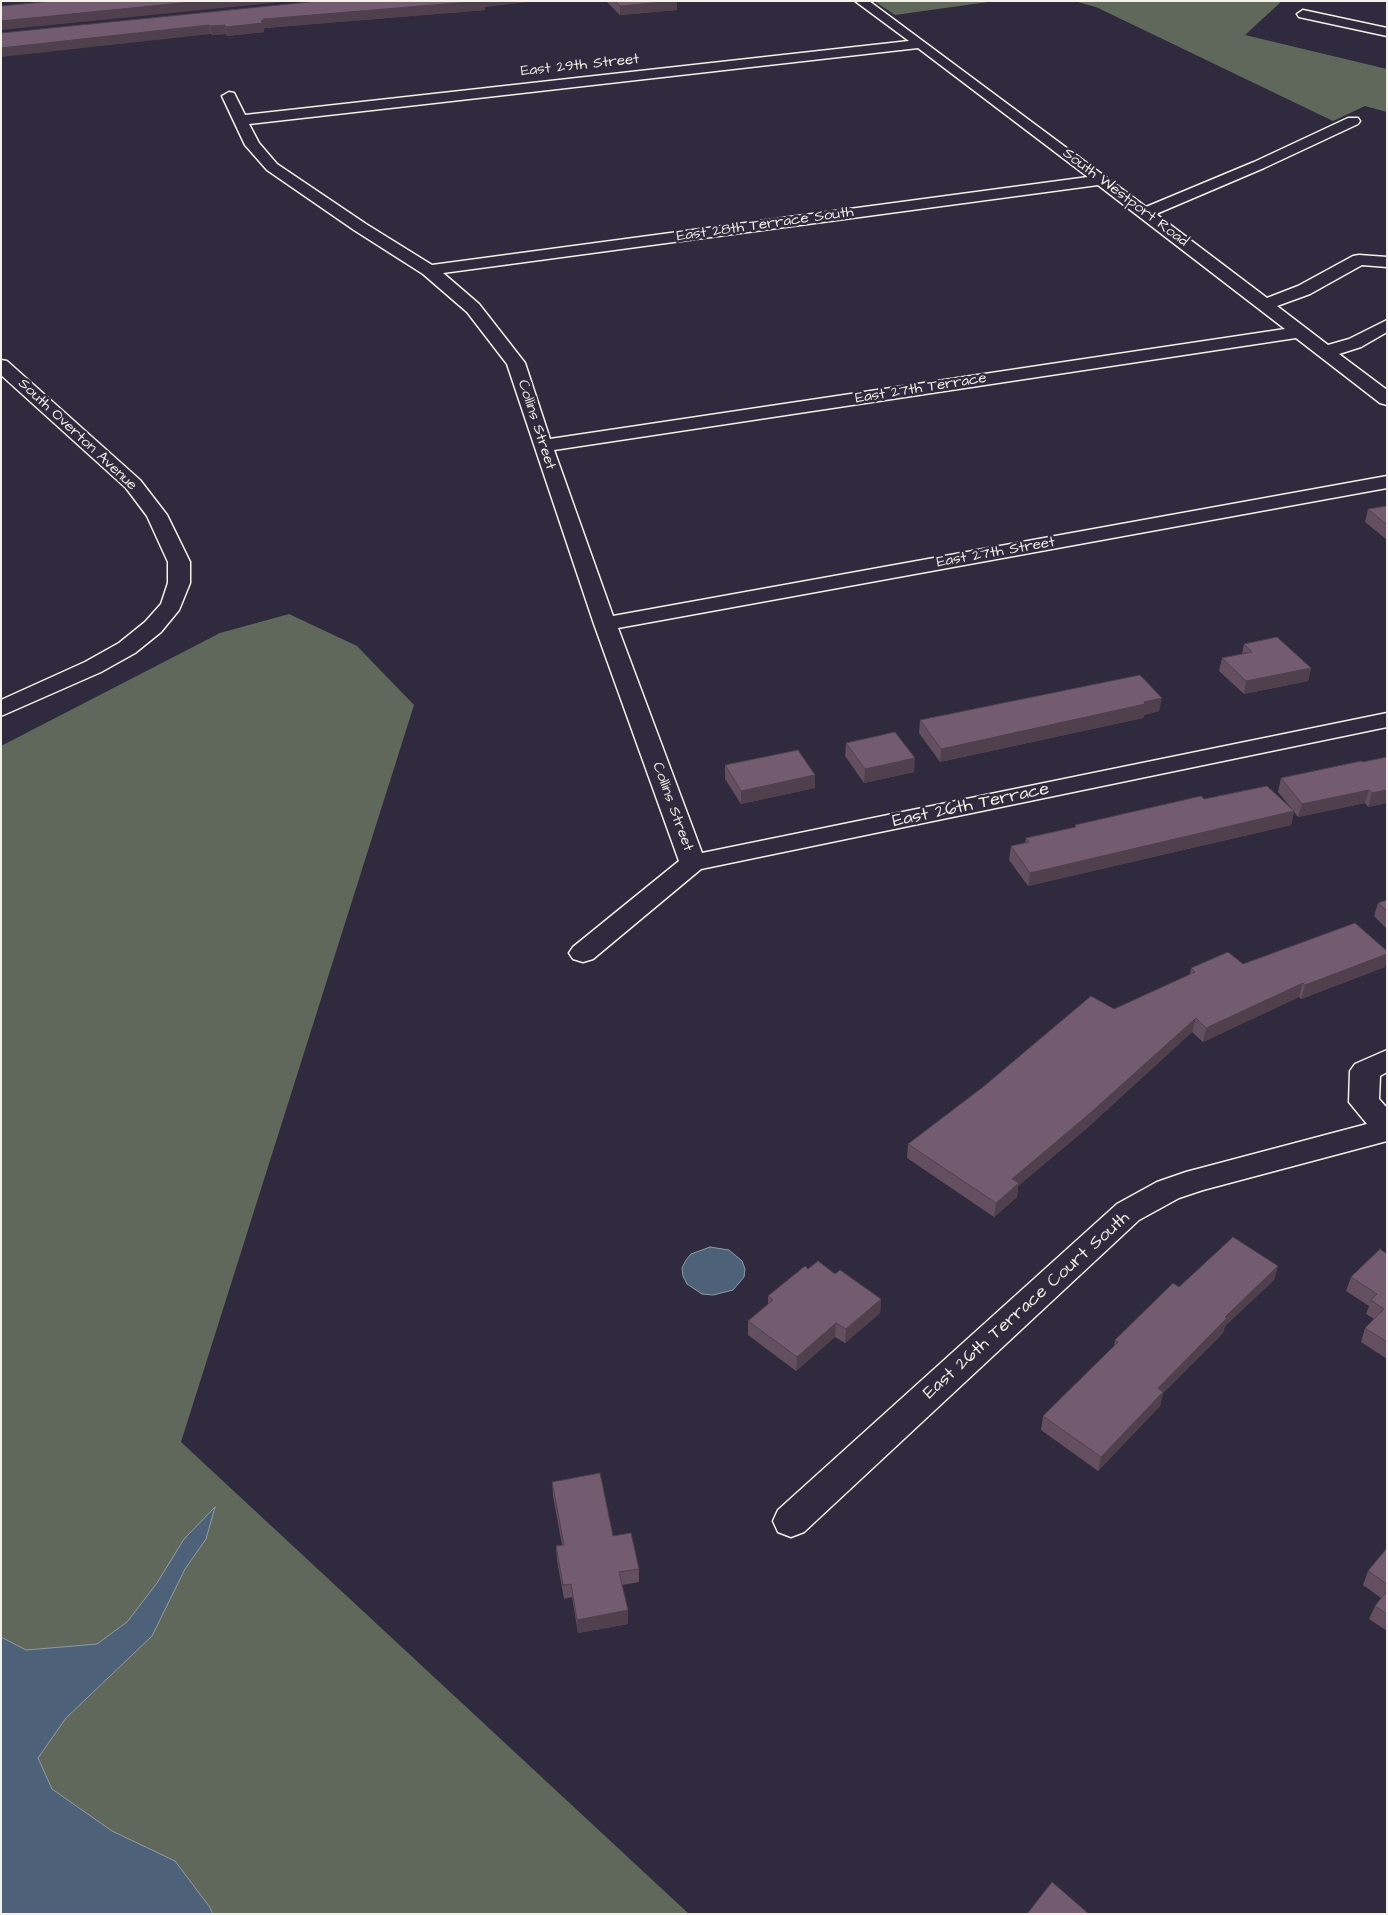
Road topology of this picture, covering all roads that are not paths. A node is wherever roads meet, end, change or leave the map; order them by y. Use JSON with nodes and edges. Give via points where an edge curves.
{"nodes":[{"id":1,"x":860,"y":1,"type":"edge"},
{"id":2,"x":1304,"y":14,"type":"dead end"},
{"id":3,"x":1387,"y":32,"type":"edge"},
{"id":4,"x":921,"y":44,"type":"junction"},
{"id":5,"x":230,"y":96,"type":"dead end"},
{"id":6,"x":242,"y":120,"type":"junction"},
{"id":7,"x":1354,"y":121,"type":"dead end"},
{"id":8,"x":1101,"y":180,"type":"junction"},
{"id":9,"x":1145,"y":213,"type":"junction"},
{"id":10,"x":1387,"y":262,"type":"edge"},
{"id":11,"x":430,"y":270,"type":"junction"},
{"id":12,"x":1265,"y":305,"type":"junction"},
{"id":13,"x":1387,"y":325,"type":"edge"},
{"id":14,"x":1300,"y":332,"type":"junction"},
{"id":15,"x":1326,"y":352,"type":"junction"},
{"id":16,"x":1,"y":365,"type":"edge"},
{"id":17,"x":1387,"y":399,"type":"edge"},
{"id":18,"x":542,"y":446,"type":"junction"},
{"id":19,"x":1387,"y":482,"type":"edge"},
{"id":20,"x":605,"y":624,"type":"junction"},
{"id":21,"x":1,"y":708,"type":"edge"},
{"id":22,"x":1387,"y":720,"type":"edge"},
{"id":23,"x":693,"y":863,"type":"junction"},
{"id":24,"x":583,"y":953,"type":"dead end"},
{"id":25,"x":1387,"y":1060,"type":"edge"},
{"id":26,"x":1387,"y":1128,"type":"edge"},
{"id":27,"x":791,"y":1522,"type":"dead end"}],
"edges":[{"from":1,"to":4,"type":"street","name":"South Westport Road"},
{"from":2,"to":3,"type":"street"},
{"from":4,"to":6,"type":"street","name":"East 29th Street"},
{"from":4,"to":8,"type":"street","name":"South Westport Road"},
{"from":5,"to":6,"type":"street","name":"Collins Street"},
{"from":6,"to":11,"type":"street","name":"Collins Street","via":[[252,145],[272,167]]},
{"from":7,"to":9,"type":"street"},
{"from":8,"to":9,"type":"street","name":"South Westport Road"},
{"from":8,"to":11,"type":"street","name":"East 28th Terrace South"},
{"from":9,"to":12,"type":"street","name":"South Westport Road"},
{"from":10,"to":12,"type":"street","via":[[1359,260],[1304,290]]},
{"from":11,"to":18,"type":"street","name":"Collins Street","via":[[473,308],[516,363]]},
{"from":12,"to":14,"type":"street","name":"South Westport Road"},
{"from":13,"to":15,"type":"street","via":[[1355,343]]},
{"from":14,"to":15,"type":"street","name":"South Westport Road"},
{"from":14,"to":18,"type":"street","name":"East 27th Terrace"},
{"from":15,"to":17,"type":"street","name":"South Westport Road"},
{"from":16,"to":21,"type":"street","name":"South Overton Avenue","via":[[133,484],[157,515],[179,562],[180,583],[171,605],[153,627],[127,648],[93,667]]},
{"from":18,"to":20,"type":"street","name":"Collins Street"},
{"from":19,"to":20,"type":"street","name":"East 27th Street"},
{"from":20,"to":23,"type":"street","name":"Collins Street"},
{"from":22,"to":23,"type":"street","name":"East 26th Terrace"},
{"from":23,"to":24,"type":"street","name":"East 26th Terrace"},
{"from":25,"to":26,"type":"street","via":[[1365,1071],[1364,1102]]},
{"from":26,"to":27,"type":"street","name":"East 26th Terrace Court South","via":[[1197,1180],[1168,1190],[1128,1212]]}]}
